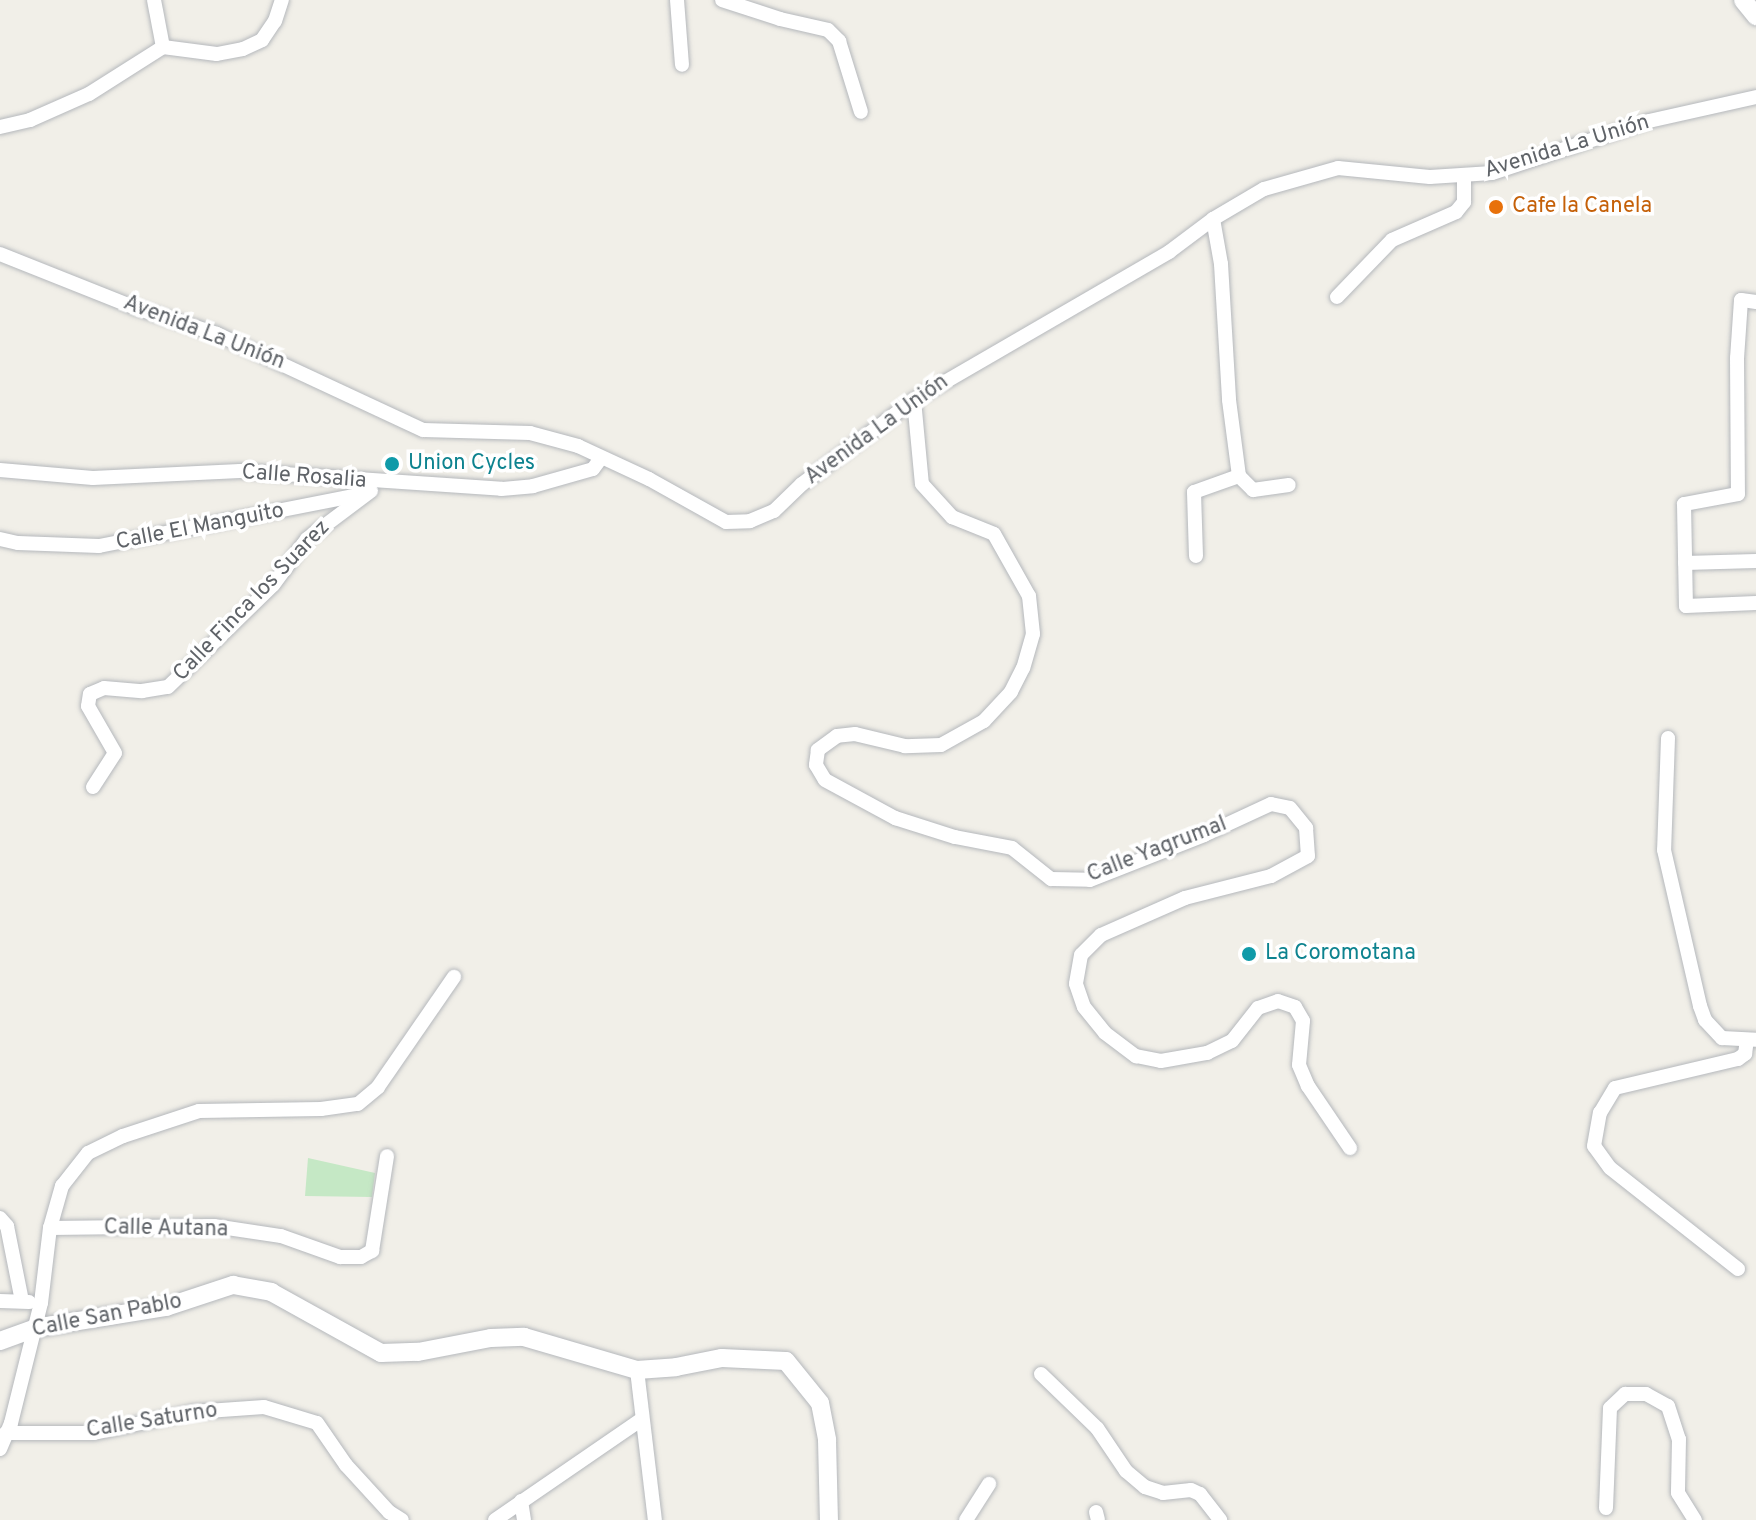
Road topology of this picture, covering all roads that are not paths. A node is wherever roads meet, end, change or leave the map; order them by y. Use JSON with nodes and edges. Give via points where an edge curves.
{"nodes":[{"id":1,"x":154,"y":0,"type":"edge"},
{"id":2,"x":282,"y":0,"type":"edge"},
{"id":3,"x":677,"y":0,"type":"edge"},
{"id":4,"x":722,"y":0,"type":"edge"},
{"id":5,"x":1743,"y":0,"type":"edge"},
{"id":6,"x":1756,"y":16,"type":"edge"},
{"id":7,"x":163,"y":47,"type":"junction"},
{"id":8,"x":682,"y":65,"type":"dead end"},
{"id":9,"x":1756,"y":97,"type":"edge"},
{"id":10,"x":861,"y":112,"type":"dead end"},
{"id":11,"x":0,"y":127,"type":"edge"},
{"id":12,"x":1464,"y":177,"type":"junction"},
{"id":13,"x":1213,"y":219,"type":"junction"},
{"id":14,"x":0,"y":254,"type":"edge"},
{"id":15,"x":1337,"y":297,"type":"dead end"},
{"id":16,"x":1756,"y":302,"type":"edge"},
{"id":17,"x":914,"y":400,"type":"junction"},
{"id":18,"x":601,"y":458,"type":"junction"},
{"id":19,"x":0,"y":470,"type":"edge"},
{"id":20,"x":1239,"y":476,"type":"junction"},
{"id":21,"x":398,"y":484,"type":"junction"},
{"id":22,"x":1289,"y":485,"type":"dead end"},
{"id":23,"x":371,"y":491,"type":"junction"},
{"id":24,"x":0,"y":539,"type":"edge"},
{"id":25,"x":1196,"y":556,"type":"dead end"},
{"id":26,"x":1756,"y":561,"type":"edge"},
{"id":27,"x":1685,"y":563,"type":"junction"},
{"id":28,"x":1756,"y":603,"type":"edge"},
{"id":29,"x":1668,"y":738,"type":"dead end"},
{"id":30,"x":93,"y":787,"type":"dead end"},
{"id":31,"x":454,"y":977,"type":"dead end"},
{"id":32,"x":1751,"y":1040,"type":"edge"},
{"id":33,"x":1350,"y":1148,"type":"dead end"},
{"id":34,"x":387,"y":1156,"type":"dead end"},
{"id":35,"x":0,"y":1218,"type":"edge"},
{"id":36,"x":50,"y":1228,"type":"junction"},
{"id":37,"x":1738,"y":1269,"type":"dead end"},
{"id":38,"x":0,"y":1301,"type":"edge"},
{"id":39,"x":22,"y":1301,"type":"junction"},
{"id":40,"x":41,"y":1303,"type":"junction"},
{"id":41,"x":35,"y":1328,"type":"junction"},
{"id":42,"x":0,"y":1341,"type":"edge"},
{"id":43,"x":637,"y":1370,"type":"junction"},
{"id":44,"x":1041,"y":1374,"type":"dead end"},
{"id":45,"x":642,"y":1419,"type":"junction"},
{"id":46,"x":3,"y":1435,"type":"edge"},
{"id":47,"x":0,"y":1449,"type":"edge"},
{"id":48,"x":989,"y":1484,"type":"dead end"},
{"id":49,"x":521,"y":1501,"type":"junction"},
{"id":50,"x":1606,"y":1508,"type":"dead end"},
{"id":51,"x":402,"y":1520,"type":"edge"},
{"id":52,"x":495,"y":1520,"type":"edge"},
{"id":53,"x":524,"y":1520,"type":"edge"},
{"id":54,"x":655,"y":1520,"type":"edge"},
{"id":55,"x":829,"y":1520,"type":"edge"},
{"id":56,"x":966,"y":1520,"type":"edge"},
{"id":57,"x":1220,"y":1520,"type":"edge"},
{"id":58,"x":1695,"y":1520,"type":"edge"}],
"edges":[{"from":1,"to":7,"type":"street"},
{"from":2,"to":7,"type":"street","via":[[262,40],[243,49],[217,54]]},
{"from":3,"to":8,"type":"street"},
{"from":4,"to":10,"type":"street","via":[[828,30],[839,41]]},
{"from":5,"to":6,"type":"street"},
{"from":7,"to":11,"type":"street","via":[[89,94]]},
{"from":9,"to":12,"type":"street","name":"Avenida La Unión","via":[[1649,121],[1552,156]]},
{"from":12,"to":13,"type":"street","name":"Avenida La Unión","via":[[1338,168],[1264,189]]},
{"from":12,"to":15,"type":"street","via":[[1464,202],[1456,212],[1392,240]]},
{"from":13,"to":17,"type":"street","name":"Avenida La Unión","via":[[1169,252]]},
{"from":13,"to":20,"type":"street"},
{"from":14,"to":18,"type":"street","name":"Avenida La Unión","via":[[217,334],[423,430],[530,433]]},
{"from":16,"to":27,"type":"street","via":[[1741,300],[1738,494],[1684,504]]},
{"from":17,"to":18,"type":"street","name":"Avenida La Unión","via":[[774,511],[750,521],[726,522]]},
{"from":17,"to":33,"type":"street","name":"Calle Yagrumal","via":[[922,484],[952,517],[994,534],[1029,596],[1033,634],[1011,692],[984,721],[941,745],[905,746],[855,734],[837,736],[818,750],[816,765],[825,780],[872,807],[955,837],[1012,848],[1051,879],[1090,880],[1271,804],[1290,808],[1306,828],[1308,856],[1271,876],[1185,898],[1114,928],[1081,955],[1076,984],[1084,1007],[1105,1033],[1136,1056],[1161,1061],[1207,1053],[1232,1041],[1258,1008],[1278,1001],[1295,1007],[1303,1021],[1299,1065]]},
{"from":18,"to":21,"type":"street","name":"Calle Rosalia","via":[[593,469],[533,486]]},
{"from":19,"to":21,"type":"street","name":"Calle Rosalia","via":[[93,478],[240,471]]},
{"from":20,"to":22,"type":"street","via":[[1253,490]]},
{"from":20,"to":25,"type":"street","via":[[1194,492]]},
{"from":21,"to":23,"type":"street","name":"Calle El Manguito"},
{"from":23,"to":24,"type":"street","name":"Calle El Manguito","via":[[99,546]]},
{"from":23,"to":30,"type":"street","name":"Calle Finca los Suarez","via":[[307,539],[273,585],[168,687],[104,688],[90,694],[88,706],[115,753]]},
{"from":26,"to":27,"type":"street"},
{"from":27,"to":28,"type":"street","via":[[1686,606]]},
{"from":29,"to":32,"type":"street","via":[[1664,850],[1700,1006],[1722,1038]]},
{"from":31,"to":36,"type":"street","via":[[378,1087],[358,1104],[199,1111],[123,1136],[88,1153],[62,1186]]},
{"from":32,"to":37,"type":"street","via":[[1738,1059],[1615,1088],[1600,1113],[1594,1146],[1610,1168]]},
{"from":34,"to":36,"type":"street","name":"Calle Autana","via":[[372,1251],[361,1257],[340,1257],[281,1236],[214,1226]]},
{"from":35,"to":39,"type":"street","via":[[7,1226]]},
{"from":36,"to":40,"type":"street"},
{"from":38,"to":39,"type":"street"},
{"from":39,"to":40,"type":"street"},
{"from":40,"to":41,"type":"street"},
{"from":41,"to":42,"type":"street","name":"Calle San Pablo"},
{"from":41,"to":43,"type":"street","name":"Calle San Pablo","via":[[166,1307],[233,1285],[271,1292],[381,1353],[524,1337]]},
{"from":41,"to":46,"type":"street"},
{"from":43,"to":45,"type":"street"},
{"from":43,"to":55,"type":"street","name":"Calle San Pablo","via":[[722,1358],[786,1361],[820,1403],[827,1440]]},
{"from":44,"to":57,"type":"street","via":[[1097,1428],[1126,1471],[1145,1487],[1163,1493],[1191,1490]]},
{"from":45,"to":49,"type":"street"},
{"from":45,"to":54,"type":"street"},
{"from":46,"to":47,"type":"street"},
{"from":46,"to":51,"type":"street","name":"Calle Saturno","via":[[94,1433],[193,1412],[264,1407],[317,1423],[346,1465]]},
{"from":48,"to":56,"type":"street"},
{"from":49,"to":52,"type":"street"},
{"from":49,"to":53,"type":"street"},
{"from":50,"to":58,"type":"street","via":[[1610,1408],[1625,1394],[1646,1394],[1668,1406],[1679,1439],[1678,1493]]}]}
